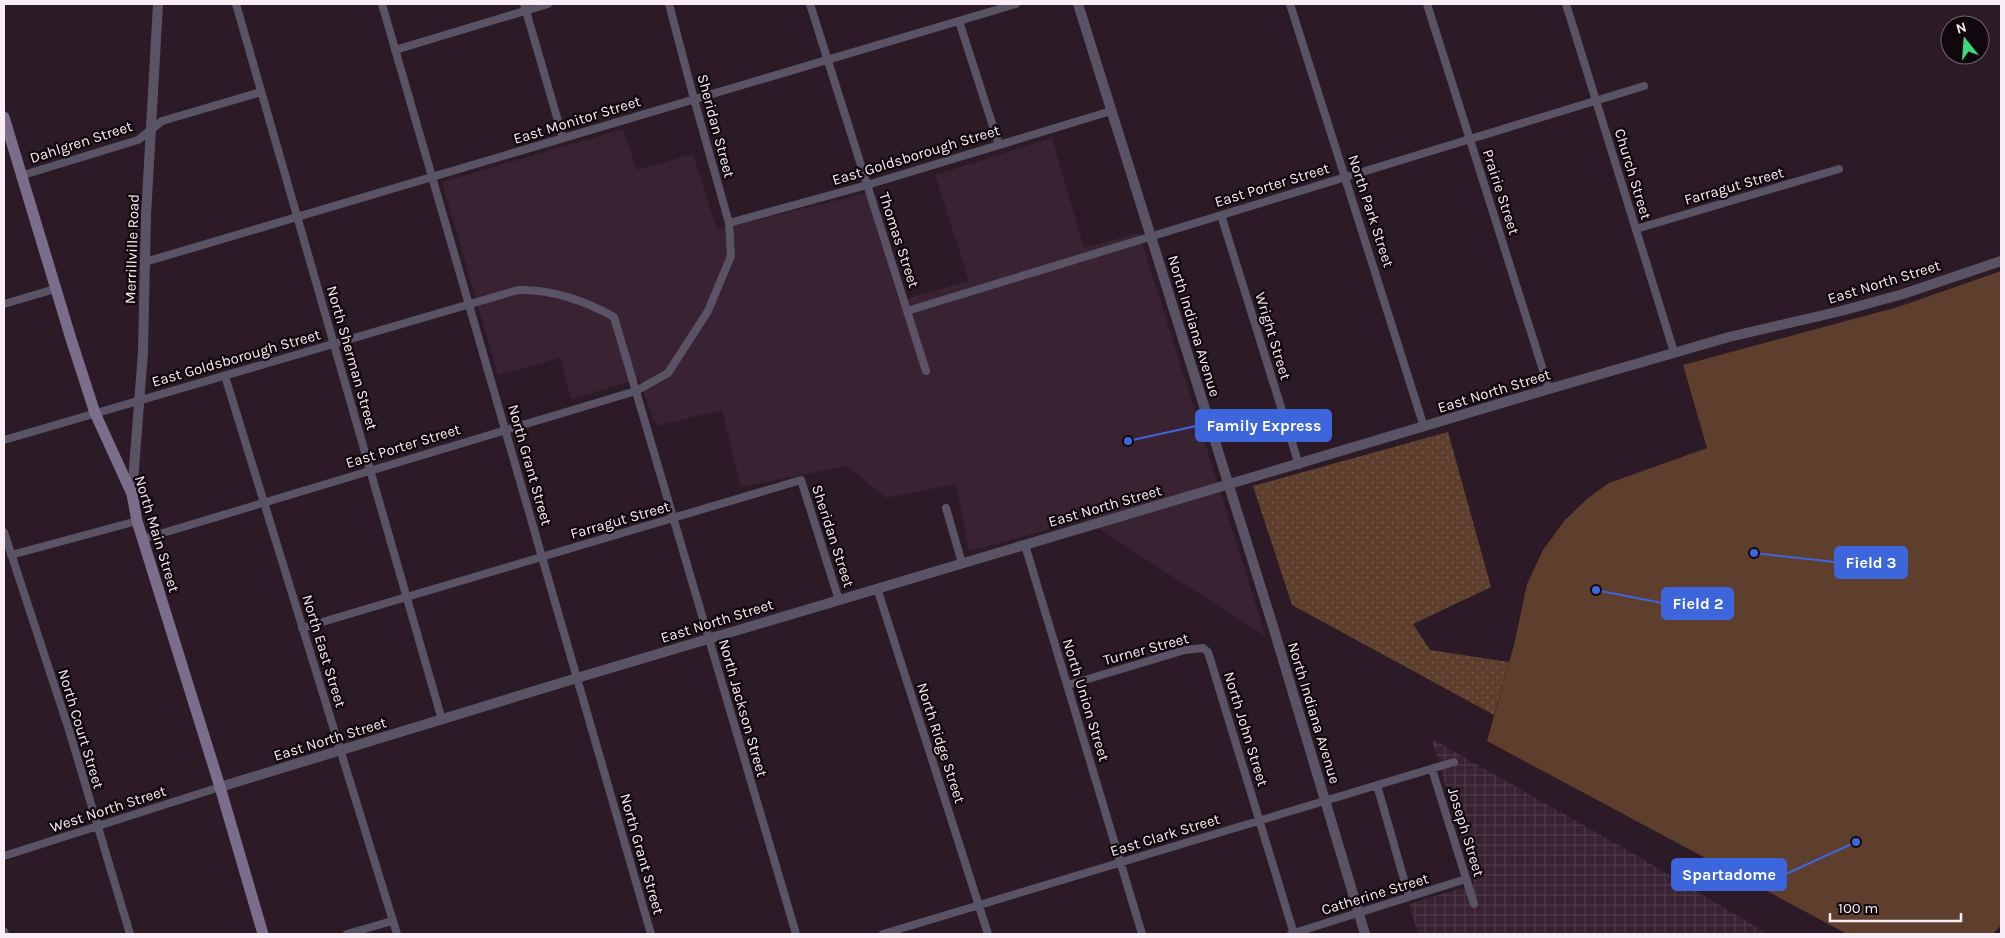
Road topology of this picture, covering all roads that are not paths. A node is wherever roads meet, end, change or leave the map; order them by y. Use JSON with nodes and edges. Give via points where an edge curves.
{"nodes":[{"id":1,"x":158,"y":4,"type":"edge"},
{"id":2,"x":236,"y":4,"type":"edge"},
{"id":3,"x":382,"y":4,"type":"edge"},
{"id":4,"x":548,"y":4,"type":"edge"},
{"id":5,"x":669,"y":4,"type":"edge"},
{"id":6,"x":810,"y":4,"type":"edge"},
{"id":7,"x":1016,"y":4,"type":"edge"},
{"id":8,"x":1078,"y":4,"type":"edge"},
{"id":9,"x":1290,"y":4,"type":"edge"},
{"id":10,"x":1428,"y":4,"type":"edge"},
{"id":11,"x":1566,"y":4,"type":"edge"},
{"id":12,"x":525,"y":7,"type":"edge"},
{"id":13,"x":959,"y":21,"type":"junction"},
{"id":14,"x":395,"y":50,"type":"junction"},
{"id":15,"x":828,"y":59,"type":"junction"},
{"id":16,"x":1644,"y":86,"type":"dead end"},
{"id":17,"x":261,"y":92,"type":"junction"},
{"id":18,"x":694,"y":99,"type":"junction"},
{"id":19,"x":1596,"y":102,"type":"junction"},
{"id":20,"x":1111,"y":111,"type":"junction"},
{"id":21,"x":4,"y":117,"type":"edge"},
{"id":22,"x":152,"y":131,"type":"junction"},
{"id":23,"x":563,"y":138,"type":"junction"},
{"id":24,"x":1469,"y":138,"type":"junction"},
{"id":25,"x":999,"y":145,"type":"junction"},
{"id":26,"x":1839,"y":169,"type":"dead end"},
{"id":27,"x":20,"y":176,"type":"junction"},
{"id":28,"x":432,"y":177,"type":"junction"},
{"id":29,"x":1346,"y":177,"type":"junction"},
{"id":30,"x":867,"y":185,"type":"junction"},
{"id":31,"x":1220,"y":215,"type":"junction"},
{"id":32,"x":297,"y":217,"type":"junction"},
{"id":33,"x":729,"y":223,"type":"junction"},
{"id":34,"x":1636,"y":229,"type":"junction"},
{"id":35,"x":1150,"y":237,"type":"junction"},
{"id":36,"x":2001,"y":261,"type":"edge"},
{"id":37,"x":145,"y":262,"type":"junction"},
{"id":38,"x":55,"y":289,"type":"junction"},
{"id":39,"x":4,"y":304,"type":"edge"},
{"id":40,"x":469,"y":304,"type":"junction"},
{"id":41,"x":907,"y":311,"type":"junction"},
{"id":42,"x":614,"y":317,"type":"joint"},
{"id":43,"x":334,"y":344,"type":"junction"},
{"id":44,"x":1674,"y":352,"type":"junction"},
{"id":45,"x":926,"y":371,"type":"dead end"},
{"id":46,"x":668,"y":374,"type":"joint"},
{"id":47,"x":225,"y":376,"type":"junction"},
{"id":48,"x":1548,"y":389,"type":"junction"},
{"id":49,"x":636,"y":391,"type":"junction"},
{"id":50,"x":139,"y":400,"type":"junction"},
{"id":51,"x":95,"y":413,"type":"junction"},
{"id":52,"x":1424,"y":428,"type":"junction"},
{"id":53,"x":505,"y":430,"type":"junction"},
{"id":54,"x":4,"y":440,"type":"edge"},
{"id":55,"x":1299,"y":465,"type":"junction"},
{"id":56,"x":370,"y":470,"type":"junction"},
{"id":57,"x":801,"y":480,"type":"joint"},
{"id":58,"x":1228,"y":486,"type":"junction"},
{"id":59,"x":132,"y":494,"type":"junction"},
{"id":60,"x":264,"y":502,"type":"junction"},
{"id":61,"x":946,"y":508,"type":"dead end"},
{"id":62,"x":674,"y":518,"type":"junction"},
{"id":63,"x":137,"y":521,"type":"junction"},
{"id":64,"x":4,"y":532,"type":"edge"},
{"id":65,"x":143,"y":539,"type":"junction"},
{"id":66,"x":1025,"y":545,"type":"junction"},
{"id":67,"x":11,"y":555,"type":"junction"},
{"id":68,"x":542,"y":557,"type":"junction"},
{"id":69,"x":962,"y":563,"type":"junction"},
{"id":70,"x":878,"y":588,"type":"junction"},
{"id":71,"x":406,"y":596,"type":"junction"},
{"id":72,"x":839,"y":600,"type":"junction"},
{"id":73,"x":302,"y":628,"type":"junction"},
{"id":74,"x":709,"y":640,"type":"junction"},
{"id":75,"x":1203,"y":648,"type":"joint"},
{"id":76,"x":577,"y":678,"type":"junction"},
{"id":77,"x":1068,"y":685,"type":"junction"},
{"id":78,"x":442,"y":720,"type":"junction"},
{"id":79,"x":340,"y":751,"type":"junction"},
{"id":80,"x":1454,"y":762,"type":"dead end"},
{"id":81,"x":1432,"y":769,"type":"junction"},
{"id":82,"x":1377,"y":786,"type":"junction"},
{"id":83,"x":220,"y":787,"type":"junction"},
{"id":84,"x":1325,"y":801,"type":"junction"},
{"id":85,"x":1260,"y":821,"type":"junction"},
{"id":86,"x":97,"y":828,"type":"junction"},
{"id":87,"x":4,"y":856,"type":"edge"},
{"id":88,"x":1121,"y":863,"type":"junction"},
{"id":89,"x":1466,"y":879,"type":"junction"},
{"id":90,"x":1409,"y":898,"type":"junction"},
{"id":91,"x":1474,"y":904,"type":"dead end"},
{"id":92,"x":979,"y":906,"type":"junction"},
{"id":93,"x":1358,"y":913,"type":"junction"},
{"id":94,"x":392,"y":921,"type":"junction"},
{"id":95,"x":130,"y":934,"type":"edge"},
{"id":96,"x":264,"y":934,"type":"edge"},
{"id":97,"x":347,"y":934,"type":"edge"},
{"id":98,"x":397,"y":934,"type":"edge"},
{"id":99,"x":651,"y":934,"type":"edge"},
{"id":100,"x":796,"y":934,"type":"edge"},
{"id":101,"x":883,"y":934,"type":"edge"},
{"id":102,"x":988,"y":934,"type":"edge"},
{"id":103,"x":1142,"y":934,"type":"edge"},
{"id":104,"x":1293,"y":934,"type":"edge"},
{"id":105,"x":1365,"y":934,"type":"edge"}],
"edges":[{"from":1,"to":22,"type":"street","name":"Merrillville Road"},
{"from":2,"to":17,"type":"street","name":"North Sherman Street"},
{"from":3,"to":14,"type":"street","name":"North Grant Street"},
{"from":4,"to":12,"type":"street"},
{"from":5,"to":18,"type":"street","name":"Sheridan Street"},
{"from":6,"to":15,"type":"street","name":"Thomas Street"},
{"from":7,"to":13,"type":"street","name":"East Monitor Street"},
{"from":8,"to":20,"type":"street","name":"North Indiana Avenue"},
{"from":9,"to":29,"type":"street","name":"North Park Street"},
{"from":10,"to":24,"type":"street","name":"Prairie Street"},
{"from":11,"to":19,"type":"street","name":"Church Street"},
{"from":12,"to":14,"type":"street"},
{"from":12,"to":23,"type":"street"},
{"from":13,"to":15,"type":"street","name":"East Monitor Street"},
{"from":13,"to":25,"type":"street"},
{"from":14,"to":28,"type":"street","name":"North Grant Street"},
{"from":15,"to":18,"type":"street","name":"East Monitor Street"},
{"from":15,"to":30,"type":"street","name":"Thomas Street"},
{"from":16,"to":19,"type":"street","name":"East Porter Street"},
{"from":17,"to":22,"type":"street","name":"Dahlgren Street","via":[[162,121]]},
{"from":17,"to":32,"type":"street","name":"North Sherman Street"},
{"from":18,"to":23,"type":"street","name":"East Monitor Street"},
{"from":18,"to":33,"type":"street","name":"Sheridan Street"},
{"from":19,"to":24,"type":"street","name":"East Porter Street"},
{"from":19,"to":34,"type":"street","name":"Church Street"},
{"from":20,"to":25,"type":"street","name":"East Goldsborough Street"},
{"from":20,"to":35,"type":"street","name":"North Indiana Avenue"},
{"from":21,"to":27,"type":"main road","name":"North Main Street"},
{"from":22,"to":27,"type":"street","name":"Dahlgren Street","via":[[138,140]]},
{"from":22,"to":37,"type":"street","name":"Merrillville Road"},
{"from":23,"to":28,"type":"street","name":"East Monitor Street"},
{"from":24,"to":29,"type":"street","name":"East Porter Street"},
{"from":24,"to":48,"type":"street","name":"Prairie Street"},
{"from":25,"to":30,"type":"street","name":"East Goldsborough Street"},
{"from":26,"to":34,"type":"street","name":"Farragut Street"},
{"from":27,"to":38,"type":"main road","name":"North Main Street"},
{"from":28,"to":32,"type":"street","name":"East Monitor Street"},
{"from":28,"to":40,"type":"street","name":"North Grant Street"},
{"from":29,"to":31,"type":"street","name":"East Porter Street"},
{"from":29,"to":52,"type":"street","name":"North Park Street"},
{"from":30,"to":33,"type":"street","name":"East Goldsborough Street"},
{"from":30,"to":41,"type":"street","name":"Thomas Street"},
{"from":31,"to":35,"type":"street","name":"East Porter Street"},
{"from":31,"to":55,"type":"street","name":"Wright Street"},
{"from":32,"to":37,"type":"street","name":"East Monitor Street"},
{"from":32,"to":43,"type":"street","name":"North Sherman Street"},
{"from":33,"to":46,"type":"street","name":"Sheridan Street","via":[[731,256],[708,311]]},
{"from":34,"to":44,"type":"street","name":"Church Street"},
{"from":35,"to":41,"type":"street","name":"East Porter Street"},
{"from":35,"to":58,"type":"street","name":"North Indiana Avenue"},
{"from":36,"to":44,"type":"street","name":"East North Street","via":[[1841,312]]},
{"from":37,"to":50,"type":"street","name":"Merrillville Road","via":[[144,352]]},
{"from":38,"to":39,"type":"street"},
{"from":38,"to":51,"type":"main road","name":"North Main Street"},
{"from":40,"to":42,"type":"street","name":"East Goldsborough Street","via":[[518,290],[534,290],[593,305]]},
{"from":40,"to":43,"type":"street","name":"East Goldsborough Street"},
{"from":40,"to":53,"type":"street","name":"North Grant Street"},
{"from":41,"to":45,"type":"street","name":"Thomas Street"},
{"from":42,"to":49,"type":"street","name":"North Jackson Street"},
{"from":43,"to":47,"type":"street","name":"East Goldsborough Street"},
{"from":43,"to":56,"type":"street","name":"North Sherman Street"},
{"from":44,"to":48,"type":"street","name":"East North Street"},
{"from":46,"to":49,"type":"street","name":"East Porter Street"},
{"from":47,"to":50,"type":"street","name":"East Goldsborough Street"},
{"from":47,"to":60,"type":"street","name":"North East Street"},
{"from":48,"to":52,"type":"street","name":"East North Street"},
{"from":49,"to":53,"type":"street","name":"East Porter Street"},
{"from":49,"to":62,"type":"street","name":"North Jackson Street"},
{"from":50,"to":51,"type":"street","name":"East Goldsborough Street"},
{"from":50,"to":59,"type":"street","name":"Merrillville Road"},
{"from":51,"to":54,"type":"street","name":"East Goldsborough Street"},
{"from":51,"to":59,"type":"main road","name":"North Main Street"},
{"from":52,"to":55,"type":"street","name":"East North Street"},
{"from":53,"to":56,"type":"street","name":"East Porter Street"},
{"from":53,"to":68,"type":"street","name":"North Grant Street"},
{"from":55,"to":58,"type":"street","name":"East North Street"},
{"from":56,"to":60,"type":"street","name":"East Porter Street"},
{"from":56,"to":71,"type":"street","name":"North Sherman Street"},
{"from":57,"to":62,"type":"street","name":"Farragut Street"},
{"from":57,"to":72,"type":"street","name":"Sheridan Street"},
{"from":58,"to":66,"type":"street","name":"East North Street"},
{"from":58,"to":84,"type":"street","name":"North Indiana Avenue"},
{"from":59,"to":63,"type":"main road","name":"North Main Street"},
{"from":60,"to":65,"type":"street","name":"East Porter Street"},
{"from":60,"to":73,"type":"street","name":"North East Street"},
{"from":61,"to":69,"type":"street"},
{"from":62,"to":68,"type":"street","name":"Farragut Street"},
{"from":62,"to":74,"type":"street","name":"North Jackson Street"},
{"from":63,"to":65,"type":"main road","name":"North Main Street"},
{"from":63,"to":67,"type":"street"},
{"from":64,"to":67,"type":"street","name":"North Court Street"},
{"from":65,"to":83,"type":"main road","name":"North Main Street"},
{"from":66,"to":69,"type":"street","name":"East North Street"},
{"from":66,"to":77,"type":"street","name":"North Union Street"},
{"from":67,"to":86,"type":"street","name":"North Court Street"},
{"from":68,"to":71,"type":"street","name":"Farragut Street"},
{"from":68,"to":76,"type":"street","name":"North Grant Street"},
{"from":69,"to":70,"type":"street","name":"East North Street"},
{"from":70,"to":72,"type":"street","name":"East North Street"},
{"from":70,"to":92,"type":"street","name":"North Ridge Street"},
{"from":71,"to":73,"type":"street","name":"Farragut Street"},
{"from":71,"to":78,"type":"street","name":"North Sherman Street"},
{"from":72,"to":74,"type":"street","name":"East North Street"},
{"from":73,"to":79,"type":"street","name":"North East Street"},
{"from":74,"to":76,"type":"street","name":"East North Street"},
{"from":74,"to":100,"type":"street","name":"North Jackson Street"},
{"from":75,"to":77,"type":"street","name":"Turner Street","via":[[1185,650]]},
{"from":75,"to":85,"type":"street","name":"North John Street","via":[[1212,661]]},
{"from":76,"to":78,"type":"street","name":"East North Street"},
{"from":76,"to":99,"type":"street","name":"North Grant Street"},
{"from":77,"to":88,"type":"street","name":"North Union Street"},
{"from":78,"to":79,"type":"street","name":"East North Street"},
{"from":79,"to":83,"type":"street","name":"East North Street"},
{"from":79,"to":94,"type":"street","name":"North East Street"},
{"from":80,"to":81,"type":"street","name":"East Clark Street"},
{"from":81,"to":82,"type":"street","name":"East Clark Street"},
{"from":81,"to":89,"type":"street","name":"Joseph Street"},
{"from":82,"to":84,"type":"street","name":"East Clark Street"},
{"from":82,"to":90,"type":"street"},
{"from":83,"to":86,"type":"street","name":"West North Street"},
{"from":83,"to":96,"type":"main road","name":"North Main Street"},
{"from":84,"to":85,"type":"street","name":"East Clark Street"},
{"from":84,"to":93,"type":"street","name":"North Indiana Avenue"},
{"from":85,"to":88,"type":"street","name":"East Clark Street"},
{"from":85,"to":104,"type":"street","name":"North John Street"},
{"from":86,"to":87,"type":"street","name":"West North Street"},
{"from":86,"to":95,"type":"street","name":"North Court Street"},
{"from":88,"to":92,"type":"street","name":"East Clark Street"},
{"from":88,"to":103,"type":"street","name":"North Union Street"},
{"from":89,"to":90,"type":"street","name":"Catherine Street"},
{"from":89,"to":91,"type":"street","name":"Joseph Street"},
{"from":90,"to":93,"type":"street","name":"Catherine Street"},
{"from":92,"to":101,"type":"street","name":"East Clark Street"},
{"from":92,"to":102,"type":"street","name":"North Ridge Street"},
{"from":93,"to":104,"type":"street","name":"Catherine Street"},
{"from":93,"to":105,"type":"street","name":"North Indiana Avenue"},
{"from":94,"to":97,"type":"street"},
{"from":94,"to":98,"type":"street","name":"North East Street"}]}
